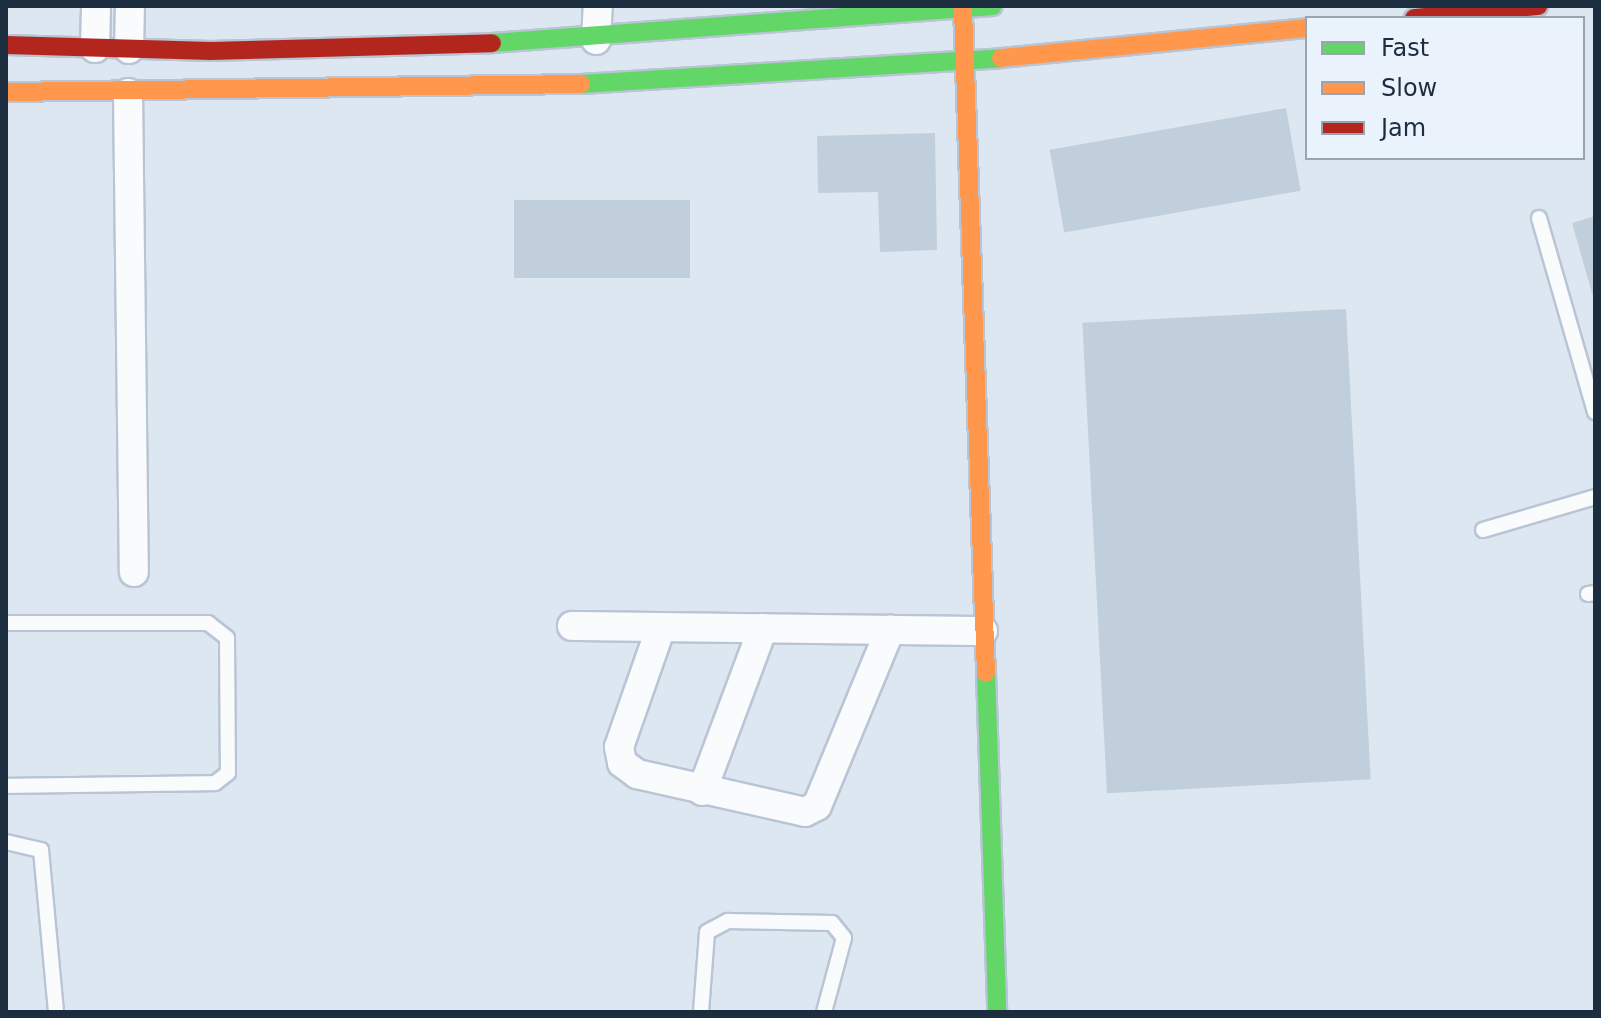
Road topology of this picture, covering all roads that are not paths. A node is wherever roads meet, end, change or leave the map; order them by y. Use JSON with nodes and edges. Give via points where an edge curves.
{"nodes":[{"id":1,"x":96,"y":6,"type":"edge"},
{"id":2,"x":130,"y":6,"type":"edge"},
{"id":3,"x":598,"y":6,"type":"edge"},
{"id":4,"x":993,"y":6,"type":"edge"},
{"id":5,"x":1538,"y":6,"type":"edge"},
{"id":6,"x":963,"y":9,"type":"junction"},
{"id":7,"x":1435,"y":16,"type":"edge"},
{"id":8,"x":1305,"y":28,"type":"edge"},
{"id":9,"x":596,"y":40,"type":"junction"},
{"id":10,"x":6,"y":45,"type":"edge"},
{"id":11,"x":95,"y":48,"type":"junction"},
{"id":12,"x":129,"y":49,"type":"junction"},
{"id":13,"x":964,"y":62,"type":"junction"},
{"id":14,"x":6,"y":92,"type":"edge"},
{"id":15,"x":128,"y":93,"type":"junction"},
{"id":16,"x":1539,"y":218,"type":"dead end"},
{"id":17,"x":1595,"y":412,"type":"edge"},
{"id":18,"x":1595,"y":497,"type":"edge"},
{"id":19,"x":1483,"y":530,"type":"dead end"},
{"id":20,"x":134,"y":572,"type":"dead end"},
{"id":21,"x":6,"y":623,"type":"edge"},
{"id":22,"x":572,"y":626,"type":"dead end"},
{"id":23,"x":661,"y":627,"type":"junction"},
{"id":24,"x":763,"y":628,"type":"junction"},
{"id":25,"x":890,"y":630,"type":"junction"},
{"id":26,"x":983,"y":631,"type":"junction"},
{"id":27,"x":6,"y":786,"type":"edge"},
{"id":28,"x":702,"y":791,"type":"junction"},
{"id":29,"x":6,"y":842,"type":"edge"},
{"id":30,"x":56,"y":1012,"type":"edge"},
{"id":31,"x":701,"y":1012,"type":"edge"},
{"id":32,"x":824,"y":1012,"type":"edge"},
{"id":33,"x":997,"y":1012,"type":"edge"}],
"edges":[{"from":1,"to":11,"type":"street"},
{"from":2,"to":12,"type":"street"},
{"from":3,"to":9,"type":"street"},
{"from":4,"to":6,"type":"street"},
{"from":5,"to":7,"type":"street"},
{"from":6,"to":9,"type":"street"},
{"from":6,"to":13,"type":"street"},
{"from":8,"to":13,"type":"street"},
{"from":9,"to":12,"type":"street"},
{"from":10,"to":11,"type":"street"},
{"from":11,"to":12,"type":"street"},
{"from":13,"to":15,"type":"street","via":[[601,84]]},
{"from":13,"to":26,"type":"street"},
{"from":14,"to":15,"type":"street"},
{"from":15,"to":20,"type":"street"},
{"from":16,"to":17,"type":"lane"},
{"from":18,"to":19,"type":"lane"},
{"from":21,"to":27,"type":"lane","via":[[208,623],[227,638],[228,773],[215,783]]},
{"from":22,"to":23,"type":"street"},
{"from":23,"to":24,"type":"street"},
{"from":23,"to":28,"type":"street","via":[[619,753],[637,774]]},
{"from":24,"to":25,"type":"street"},
{"from":24,"to":28,"type":"street"},
{"from":25,"to":26,"type":"street"},
{"from":25,"to":28,"type":"street","via":[[817,806],[799,812]]},
{"from":26,"to":33,"type":"street"},
{"from":29,"to":30,"type":"lane","via":[[41,850]]},
{"from":31,"to":32,"type":"lane","via":[[707,932],[728,921],[832,923],[844,938]]}]}
